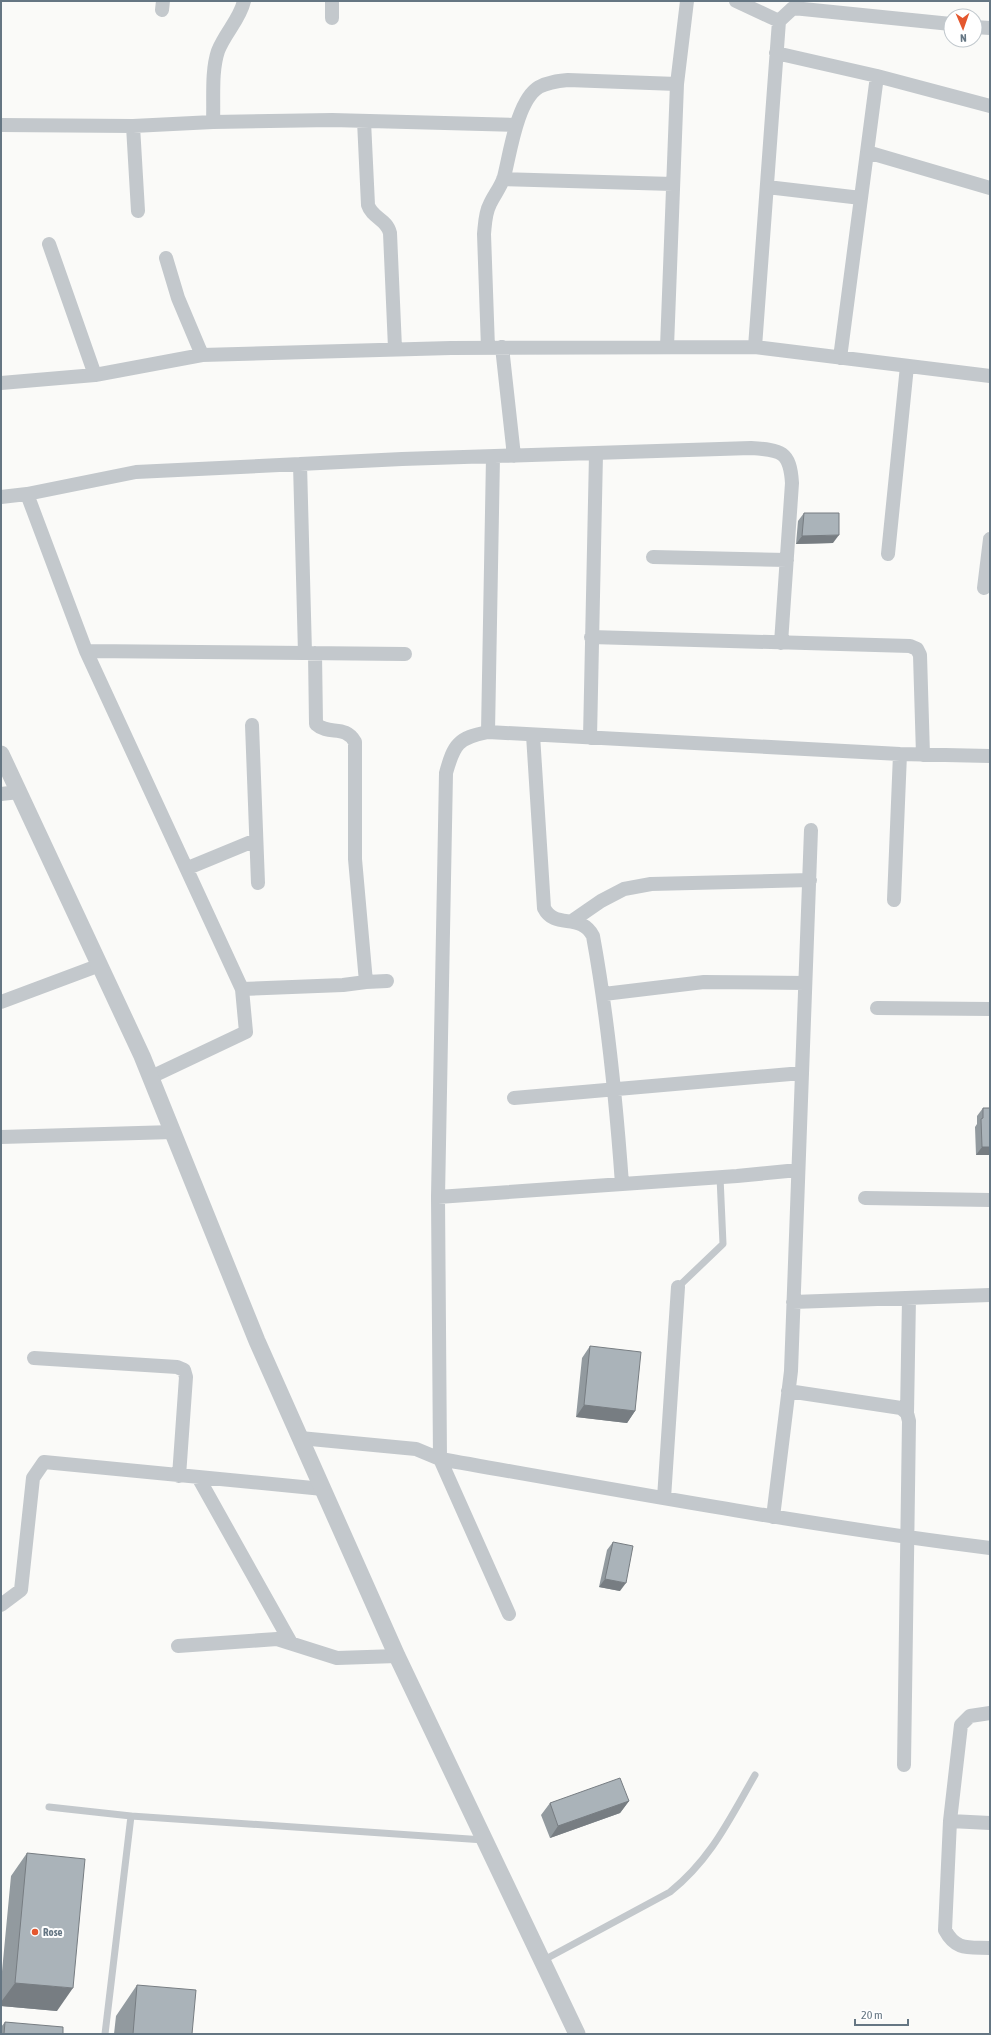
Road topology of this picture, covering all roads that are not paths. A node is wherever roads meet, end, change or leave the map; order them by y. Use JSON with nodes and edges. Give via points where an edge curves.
{"nodes":[{"id":1,"x":244,"y":1,"type":"edge"},
{"id":2,"x":332,"y":1,"type":"edge"},
{"id":3,"x":687,"y":1,"type":"edge"},
{"id":4,"x":736,"y":1,"type":"edge"},
{"id":5,"x":332,"y":18,"type":"dead end"},
{"id":6,"x":778,"y":21,"type":"junction"},
{"id":7,"x":943,"y":23,"type":"edge"},
{"id":8,"x":776,"y":53,"type":"junction"},
{"id":9,"x":877,"y":76,"type":"junction"},
{"id":10,"x":677,"y":84,"type":"junction"},
{"id":11,"x":990,"y":106,"type":"edge"},
{"id":12,"x":364,"y":121,"type":"junction"},
{"id":13,"x":213,"y":122,"type":"junction"},
{"id":14,"x":1,"y":125,"type":"edge"},
{"id":15,"x":516,"y":125,"type":"junction"},
{"id":16,"x":134,"y":126,"type":"junction"},
{"id":17,"x":867,"y":152,"type":"junction"},
{"id":18,"x":503,"y":179,"type":"junction"},
{"id":19,"x":673,"y":184,"type":"junction"},
{"id":20,"x":767,"y":187,"type":"junction"},
{"id":21,"x":990,"y":188,"type":"edge"},
{"id":22,"x":861,"y":198,"type":"junction"},
{"id":23,"x":138,"y":211,"type":"dead end"},
{"id":24,"x":49,"y":244,"type":"dead end"},
{"id":25,"x":166,"y":258,"type":"dead end"},
{"id":26,"x":502,"y":347,"type":"junction"},
{"id":27,"x":667,"y":347,"type":"junction"},
{"id":28,"x":755,"y":347,"type":"junction"},
{"id":29,"x":395,"y":348,"type":"junction"},
{"id":30,"x":488,"y":348,"type":"junction"},
{"id":31,"x":202,"y":355,"type":"junction"},
{"id":32,"x":840,"y":358,"type":"junction"},
{"id":33,"x":907,"y":366,"type":"junction"},
{"id":34,"x":95,"y":375,"type":"junction"},
{"id":35,"x":990,"y":376,"type":"edge"},
{"id":36,"x":1,"y":383,"type":"edge"},
{"id":37,"x":596,"y":454,"type":"junction"},
{"id":38,"x":514,"y":456,"type":"junction"},
{"id":39,"x":493,"y":457,"type":"junction"},
{"id":40,"x":300,"y":464,"type":"junction"},
{"id":41,"x":27,"y":494,"type":"junction"},
{"id":42,"x":1,"y":497,"type":"edge"},
{"id":43,"x":990,"y":539,"type":"edge"},
{"id":44,"x":888,"y":554,"type":"dead end"},
{"id":45,"x":652,"y":557,"type":"dead end"},
{"id":46,"x":787,"y":560,"type":"junction"},
{"id":47,"x":984,"y":588,"type":"dead end"},
{"id":48,"x":591,"y":638,"type":"junction"},
{"id":49,"x":781,"y":643,"type":"junction"},
{"id":50,"x":86,"y":651,"type":"junction"},
{"id":51,"x":310,"y":653,"type":"junction"},
{"id":52,"x":405,"y":654,"type":"dead end"},
{"id":53,"x":252,"y":725,"type":"dead end"},
{"id":54,"x":488,"y":732,"type":"junction"},
{"id":55,"x":533,"y":735,"type":"junction"},
{"id":56,"x":590,"y":738,"type":"junction"},
{"id":57,"x":1,"y":754,"type":"edge"},
{"id":58,"x":900,"y":754,"type":"junction"},
{"id":59,"x":923,"y":755,"type":"junction"},
{"id":60,"x":990,"y":756,"type":"edge"},
{"id":61,"x":19,"y":792,"type":"junction"},
{"id":62,"x":1,"y":794,"type":"edge"},
{"id":63,"x":811,"y":830,"type":"dead end"},
{"id":64,"x":256,"y":840,"type":"junction"},
{"id":65,"x":188,"y":868,"type":"junction"},
{"id":66,"x":810,"y":880,"type":"junction"},
{"id":67,"x":258,"y":883,"type":"dead end"},
{"id":68,"x":894,"y":900,"type":"dead end"},
{"id":69,"x":572,"y":921,"type":"junction"},
{"id":70,"x":100,"y":965,"type":"junction"},
{"id":71,"x":387,"y":981,"type":"dead end"},
{"id":72,"x":366,"y":982,"type":"junction"},
{"id":73,"x":805,"y":983,"type":"junction"},
{"id":74,"x":242,"y":989,"type":"junction"},
{"id":75,"x":604,"y":994,"type":"junction"},
{"id":76,"x":1,"y":1002,"type":"edge"},
{"id":77,"x":877,"y":1008,"type":"dead end"},
{"id":78,"x":990,"y":1009,"type":"edge"},
{"id":79,"x":802,"y":1073,"type":"junction"},
{"id":80,"x":151,"y":1077,"type":"junction"},
{"id":81,"x":615,"y":1088,"type":"junction"},
{"id":82,"x":514,"y":1098,"type":"dead end"},
{"id":83,"x":173,"y":1132,"type":"junction"},
{"id":84,"x":1,"y":1137,"type":"edge"},
{"id":85,"x":798,"y":1170,"type":"junction"},
{"id":86,"x":720,"y":1177,"type":"junction"},
{"id":87,"x":622,"y":1184,"type":"junction"},
{"id":88,"x":438,"y":1197,"type":"junction"},
{"id":89,"x":866,"y":1198,"type":"dead end"},
{"id":90,"x":990,"y":1200,"type":"edge"},
{"id":91,"x":678,"y":1287,"type":"joint"},
{"id":92,"x":990,"y":1295,"type":"edge"},
{"id":93,"x":909,"y":1298,"type":"junction"},
{"id":94,"x":793,"y":1302,"type":"junction"},
{"id":95,"x":34,"y":1358,"type":"dead end"},
{"id":96,"x":788,"y":1391,"type":"junction"},
{"id":97,"x":907,"y":1413,"type":"junction"},
{"id":98,"x":300,"y":1438,"type":"junction"},
{"id":99,"x":440,"y":1459,"type":"junction"},
{"id":100,"x":179,"y":1476,"type":"junction"},
{"id":101,"x":198,"y":1478,"type":"junction"},
{"id":102,"x":323,"y":1489,"type":"junction"},
{"id":103,"x":664,"y":1498,"type":"junction"},
{"id":104,"x":773,"y":1517,"type":"junction"},
{"id":105,"x":907,"y":1537,"type":"junction"},
{"id":106,"x":990,"y":1548,"type":"edge"},
{"id":107,"x":1,"y":1605,"type":"edge"},
{"id":108,"x":509,"y":1614,"type":"dead end"},
{"id":109,"x":291,"y":1643,"type":"junction"},
{"id":110,"x":178,"y":1646,"type":"dead end"},
{"id":111,"x":397,"y":1656,"type":"junction"},
{"id":112,"x":990,"y":1713,"type":"edge"},
{"id":113,"x":904,"y":1765,"type":"dead end"},
{"id":114,"x":755,"y":1775,"type":"dead end"},
{"id":115,"x":49,"y":1807,"type":"dead end"},
{"id":116,"x":131,"y":1816,"type":"junction"},
{"id":117,"x":950,"y":1821,"type":"junction"},
{"id":118,"x":990,"y":1823,"type":"edge"},
{"id":119,"x":485,"y":1840,"type":"junction"},
{"id":120,"x":990,"y":1948,"type":"edge"},
{"id":121,"x":542,"y":1961,"type":"junction"},
{"id":122,"x":105,"y":2034,"type":"edge"},
{"id":123,"x":577,"y":2034,"type":"edge"}],
"edges":[{"from":1,"to":13,"type":"street","via":[[218,52]]},
{"from":2,"to":5,"type":"street"},
{"from":3,"to":10,"type":"street"},
{"from":4,"to":6,"type":"street"},
{"from":6,"to":7,"type":"street","via":[[793,8]]},
{"from":6,"to":8,"type":"street"},
{"from":8,"to":9,"type":"street"},
{"from":8,"to":20,"type":"street"},
{"from":9,"to":11,"type":"street"},
{"from":9,"to":17,"type":"street"},
{"from":10,"to":15,"type":"street","via":[[568,80],[551,82],[537,88],[526,103]]},
{"from":10,"to":19,"type":"street"},
{"from":12,"to":13,"type":"street"},
{"from":12,"to":15,"type":"street"},
{"from":12,"to":29,"type":"street","via":[[368,205],[370,211],[389,226],[390,233]]},
{"from":13,"to":16,"type":"street"},
{"from":14,"to":16,"type":"street"},
{"from":15,"to":18,"type":"street"},
{"from":16,"to":23,"type":"street"},
{"from":17,"to":21,"type":"street"},
{"from":17,"to":22,"type":"street"},
{"from":18,"to":19,"type":"street"},
{"from":18,"to":30,"type":"street","via":[[489,206],[484,234]]},
{"from":19,"to":27,"type":"street"},
{"from":20,"to":22,"type":"street"},
{"from":20,"to":28,"type":"street"},
{"from":22,"to":32,"type":"street"},
{"from":24,"to":34,"type":"street"},
{"from":25,"to":31,"type":"street","via":[[178,298]]},
{"from":26,"to":27,"type":"street"},
{"from":26,"to":30,"type":"street"},
{"from":26,"to":38,"type":"street"},
{"from":27,"to":28,"type":"street"},
{"from":28,"to":32,"type":"street"},
{"from":29,"to":30,"type":"street"},
{"from":29,"to":31,"type":"street"},
{"from":31,"to":34,"type":"street"},
{"from":32,"to":33,"type":"street"},
{"from":33,"to":35,"type":"street"},
{"from":33,"to":44,"type":"street"},
{"from":34,"to":36,"type":"street"},
{"from":37,"to":38,"type":"street"},
{"from":37,"to":46,"type":"street","via":[[751,448],[770,449],[785,455],[791,466],[792,483]]},
{"from":37,"to":48,"type":"street"},
{"from":38,"to":39,"type":"street"},
{"from":39,"to":40,"type":"street"},
{"from":39,"to":54,"type":"street"},
{"from":40,"to":41,"type":"street","via":[[136,472]]},
{"from":40,"to":51,"type":"street"},
{"from":41,"to":42,"type":"street"},
{"from":41,"to":50,"type":"street"},
{"from":43,"to":47,"type":"street"},
{"from":45,"to":46,"type":"street"},
{"from":46,"to":49,"type":"street"},
{"from":48,"to":49,"type":"street"},
{"from":48,"to":56,"type":"street"},
{"from":49,"to":59,"type":"street","via":[[910,646],[917,649],[920,655]]},
{"from":50,"to":51,"type":"street"},
{"from":50,"to":65,"type":"street"},
{"from":51,"to":52,"type":"street"},
{"from":51,"to":72,"type":"street","via":[[316,724],[322,729],[344,731],[350,734],[355,742],[355,859]]},
{"from":53,"to":64,"type":"street"},
{"from":54,"to":55,"type":"street"},
{"from":54,"to":88,"type":"street","via":[[470,736],[459,742],[452,752],[446,773]]},
{"from":55,"to":56,"type":"street"},
{"from":55,"to":69,"type":"street","via":[[544,908],[547,915],[557,920]]},
{"from":56,"to":58,"type":"street"},
{"from":57,"to":61,"type":"street"},
{"from":58,"to":59,"type":"street"},
{"from":58,"to":68,"type":"street"},
{"from":59,"to":60,"type":"street"},
{"from":61,"to":62,"type":"street"},
{"from":61,"to":70,"type":"street"},
{"from":63,"to":66,"type":"street"},
{"from":64,"to":65,"type":"street"},
{"from":64,"to":67,"type":"street"},
{"from":65,"to":74,"type":"street"},
{"from":66,"to":69,"type":"street","via":[[651,884],[624,889]]},
{"from":66,"to":73,"type":"street"},
{"from":69,"to":75,"type":"street","via":[[588,928],[593,936]]},
{"from":70,"to":76,"type":"street"},
{"from":70,"to":80,"type":"street"},
{"from":71,"to":72,"type":"street"},
{"from":72,"to":74,"type":"street"},
{"from":73,"to":75,"type":"street","via":[[704,982]]},
{"from":73,"to":79,"type":"street"},
{"from":74,"to":80,"type":"street","via":[[246,1032]]},
{"from":75,"to":81,"type":"street"},
{"from":77,"to":78,"type":"street"},
{"from":79,"to":81,"type":"street"},
{"from":79,"to":85,"type":"street"},
{"from":80,"to":83,"type":"street"},
{"from":81,"to":82,"type":"street"},
{"from":81,"to":87,"type":"street"},
{"from":83,"to":84,"type":"street"},
{"from":83,"to":98,"type":"street","via":[[257,1341]]},
{"from":85,"to":86,"type":"street"},
{"from":85,"to":94,"type":"street"},
{"from":86,"to":87,"type":"street"},
{"from":86,"to":91,"type":"lane","via":[[723,1244]]},
{"from":87,"to":88,"type":"street"},
{"from":88,"to":99,"type":"street"},
{"from":89,"to":90,"type":"street"},
{"from":91,"to":103,"type":"street"},
{"from":92,"to":93,"type":"street"},
{"from":93,"to":94,"type":"street"},
{"from":93,"to":97,"type":"street"},
{"from":94,"to":96,"type":"street"},
{"from":95,"to":100,"type":"street","via":[[176,1367],[184,1370],[186,1377]]},
{"from":96,"to":97,"type":"street","via":[[901,1408]]},
{"from":96,"to":104,"type":"street"},
{"from":97,"to":105,"type":"street"},
{"from":98,"to":99,"type":"street","via":[[416,1449]]},
{"from":98,"to":102,"type":"street"},
{"from":99,"to":103,"type":"street"},
{"from":99,"to":108,"type":"street"},
{"from":100,"to":101,"type":"street"},
{"from":100,"to":107,"type":"street","via":[[44,1462],[33,1478],[21,1590]]},
{"from":101,"to":102,"type":"street"},
{"from":101,"to":109,"type":"street"},
{"from":102,"to":111,"type":"street"},
{"from":103,"to":104,"type":"street"},
{"from":104,"to":105,"type":"street"},
{"from":105,"to":106,"type":"street"},
{"from":105,"to":113,"type":"street"},
{"from":109,"to":110,"type":"street","via":[[277,1639]]},
{"from":109,"to":111,"type":"street","via":[[337,1658]]},
{"from":111,"to":119,"type":"street"},
{"from":112,"to":117,"type":"street","via":[[970,1716],[961,1725]]},
{"from":114,"to":121,"type":"lane","via":[[710,1852],[689,1877],[670,1892]]},
{"from":115,"to":116,"type":"lane"},
{"from":116,"to":119,"type":"lane"},
{"from":116,"to":122,"type":"lane"},
{"from":117,"to":118,"type":"street"},
{"from":117,"to":120,"type":"street","via":[[945,1930],[950,1940],[959,1947]]},
{"from":119,"to":121,"type":"street"},
{"from":121,"to":123,"type":"street"}]}
